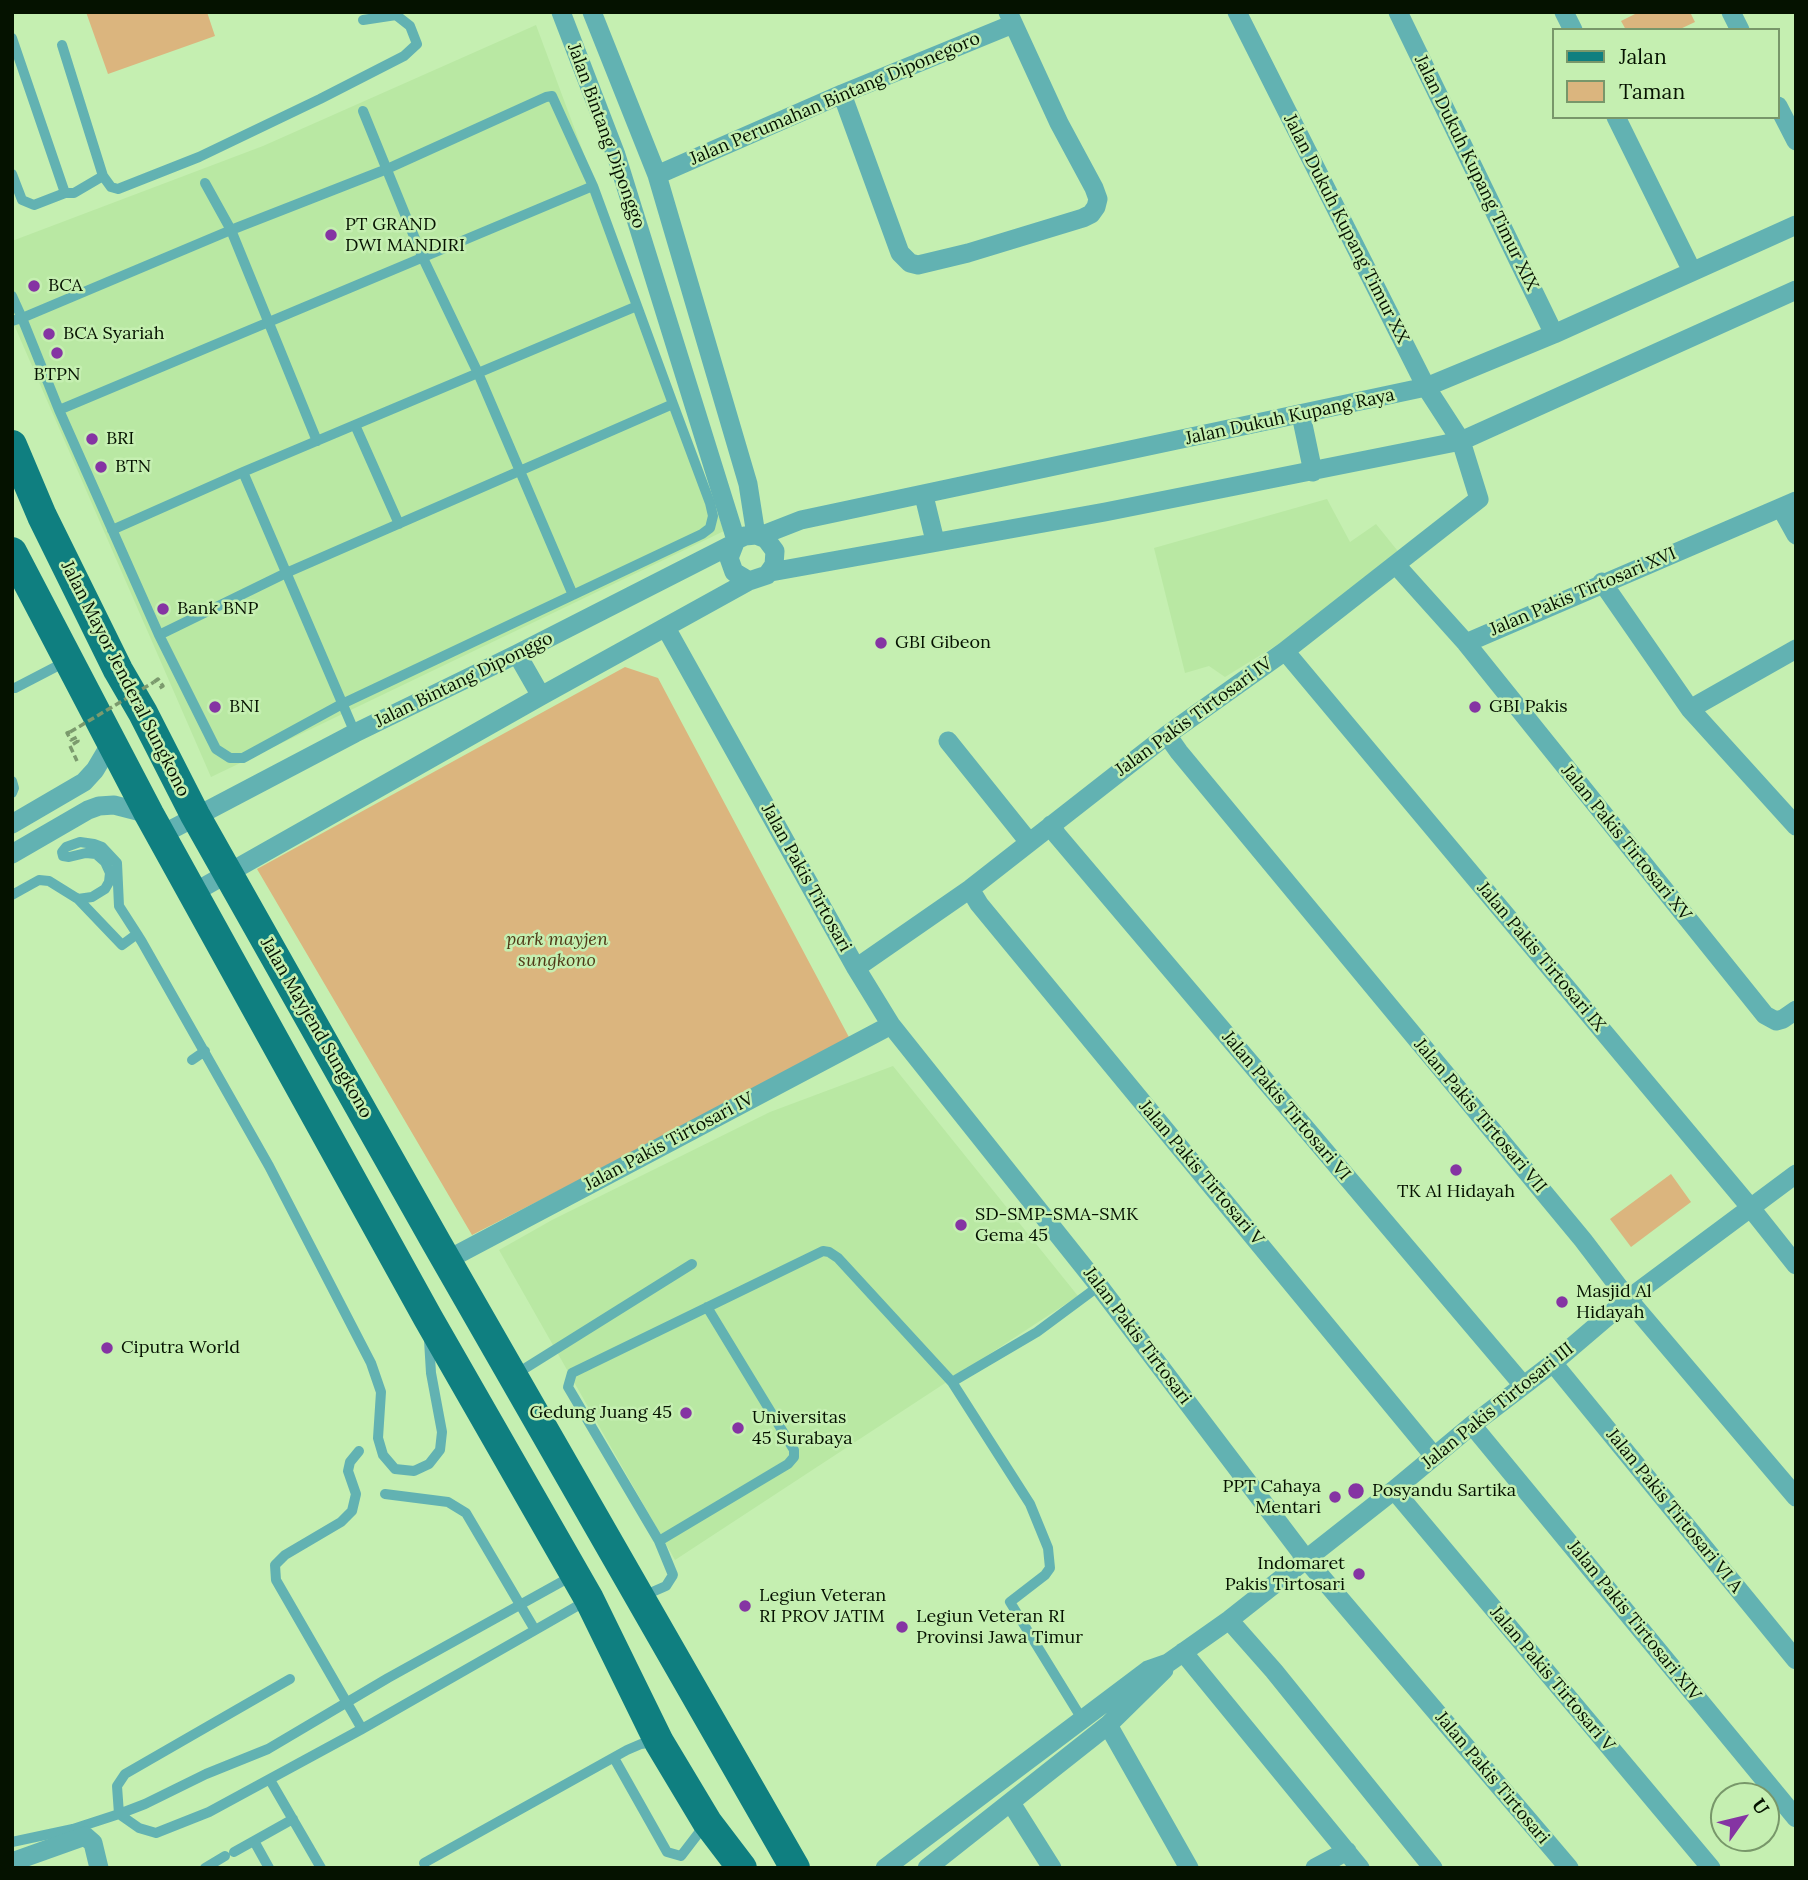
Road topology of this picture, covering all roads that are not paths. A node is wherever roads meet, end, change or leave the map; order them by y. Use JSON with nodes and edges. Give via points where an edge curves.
{"nodes":[{"id":1,"x":561,"y":12,"type":"edge"},
{"id":2,"x":593,"y":12,"type":"edge"},
{"id":3,"x":1237,"y":12,"type":"edge"},
{"id":4,"x":1398,"y":12,"type":"edge"},
{"id":5,"x":1564,"y":12,"type":"edge"},
{"id":6,"x":1731,"y":12,"type":"edge"},
{"id":7,"x":1010,"y":18,"type":"edge"},
{"id":8,"x":363,"y":20,"type":"dead end"},
{"id":9,"x":1572,"y":28,"type":"edge"},
{"id":10,"x":1739,"y":28,"type":"edge"},
{"id":11,"x":12,"y":38,"type":"edge"},
{"id":12,"x":62,"y":45,"type":"dead end"},
{"id":13,"x":842,"y":94,"type":"junction"},
{"id":14,"x":1780,"y":110,"type":"edge"},
{"id":15,"x":363,"y":111,"type":"dead end"},
{"id":16,"x":1617,"y":119,"type":"edge"},
{"id":17,"x":1796,"y":141,"type":"edge"},
{"id":18,"x":387,"y":169,"type":"junction"},
{"id":19,"x":12,"y":174,"type":"edge"},
{"id":20,"x":103,"y":176,"type":"junction"},
{"id":21,"x":657,"y":176,"type":"junction"},
{"id":22,"x":205,"y":183,"type":"dead end"},
{"id":23,"x":593,"y":186,"type":"junction"},
{"id":24,"x":65,"y":192,"type":"junction"},
{"id":25,"x":1796,"y":225,"type":"edge"},
{"id":26,"x":231,"y":230,"type":"junction"},
{"id":27,"x":422,"y":256,"type":"junction"},
{"id":28,"x":1692,"y":271,"type":"junction"},
{"id":29,"x":1796,"y":290,"type":"edge"},
{"id":30,"x":12,"y":296,"type":"edge"},
{"id":31,"x":637,"y":306,"type":"junction"},
{"id":32,"x":17,"y":319,"type":"edge"},
{"id":33,"x":268,"y":321,"type":"junction"},
{"id":34,"x":1554,"y":334,"type":"junction"},
{"id":35,"x":478,"y":373,"type":"junction"},
{"id":36,"x":1426,"y":387,"type":"junction"},
{"id":37,"x":673,"y":404,"type":"junction"},
{"id":38,"x":59,"y":410,"type":"junction"},
{"id":39,"x":1301,"y":415,"type":"junction"},
{"id":40,"x":355,"y":425,"type":"junction"},
{"id":41,"x":317,"y":440,"type":"junction"},
{"id":42,"x":1461,"y":441,"type":"junction"},
{"id":43,"x":12,"y":445,"type":"edge"},
{"id":44,"x":243,"y":472,"type":"junction"},
{"id":45,"x":518,"y":472,"type":"junction"},
{"id":46,"x":1313,"y":472,"type":"junction"},
{"id":47,"x":923,"y":496,"type":"junction"},
{"id":48,"x":1788,"y":504,"type":"edge"},
{"id":49,"x":399,"y":524,"type":"junction"},
{"id":50,"x":112,"y":530,"type":"junction"},
{"id":51,"x":758,"y":535,"type":"junction"},
{"id":52,"x":1796,"y":535,"type":"edge"},
{"id":53,"x":935,"y":541,"type":"junction"},
{"id":54,"x":735,"y":542,"type":"junction"},
{"id":55,"x":12,"y":552,"type":"edge"},
{"id":56,"x":1396,"y":565,"type":"junction"},
{"id":57,"x":771,"y":572,"type":"junction"},
{"id":58,"x":286,"y":573,"type":"junction"},
{"id":59,"x":749,"y":581,"type":"junction"},
{"id":60,"x":1602,"y":582,"type":"junction"},
{"id":61,"x":573,"y":595,"type":"junction"},
{"id":62,"x":666,"y":628,"type":"junction"},
{"id":63,"x":159,"y":635,"type":"junction"},
{"id":64,"x":1466,"y":643,"type":"junction"},
{"id":65,"x":1796,"y":649,"type":"edge"},
{"id":66,"x":1285,"y":651,"type":"junction"},
{"id":67,"x":517,"y":654,"type":"junction"},
{"id":68,"x":67,"y":661,"type":"junction"},
{"id":69,"x":13,"y":689,"type":"edge"},
{"id":70,"x":541,"y":696,"type":"junction"},
{"id":71,"x":342,"y":705,"type":"junction"},
{"id":72,"x":1690,"y":709,"type":"junction"},
{"id":73,"x":355,"y":733,"type":"junction"},
{"id":74,"x":1167,"y":734,"type":"junction"},
{"id":75,"x":948,"y":741,"type":"dead end"},
{"id":76,"x":111,"y":743,"type":"junction"},
{"id":77,"x":12,"y":781,"type":"edge"},
{"id":78,"x":12,"y":793,"type":"edge"},
{"id":79,"x":1796,"y":797,"type":"edge"},
{"id":80,"x":1777,"y":806,"type":"junction"},
{"id":81,"x":195,"y":815,"type":"junction"},
{"id":82,"x":12,"y":824,"type":"edge"},
{"id":83,"x":155,"y":824,"type":"junction"},
{"id":84,"x":1051,"y":825,"type":"junction"},
{"id":85,"x":1796,"y":826,"type":"edge"},
{"id":86,"x":1029,"y":842,"type":"junction"},
{"id":87,"x":12,"y":854,"type":"edge"},
{"id":88,"x":228,"y":873,"type":"junction"},
{"id":89,"x":970,"y":889,"type":"junction"},
{"id":90,"x":193,"y":893,"type":"junction"},
{"id":91,"x":12,"y":895,"type":"edge"},
{"id":92,"x":78,"y":899,"type":"junction"},
{"id":93,"x":137,"y":934,"type":"junction"},
{"id":94,"x":856,"y":968,"type":"junction"},
{"id":95,"x":1796,"y":1010,"type":"edge"},
{"id":96,"x":891,"y":1025,"type":"junction"},
{"id":97,"x":205,"y":1051,"type":"junction"},
{"id":98,"x":191,"y":1060,"type":"dead end"},
{"id":99,"x":1796,"y":1174,"type":"edge"},
{"id":100,"x":1750,"y":1207,"type":"junction"},
{"id":101,"x":442,"y":1251,"type":"junction"},
{"id":102,"x":692,"y":1264,"type":"dead end"},
{"id":103,"x":1796,"y":1265,"type":"edge"},
{"id":104,"x":1099,"y":1286,"type":"junction"},
{"id":105,"x":1628,"y":1299,"type":"junction"},
{"id":106,"x":707,"y":1307,"type":"junction"},
{"id":107,"x":428,"y":1318,"type":"junction"},
{"id":108,"x":1553,"y":1363,"type":"junction"},
{"id":109,"x":513,"y":1376,"type":"junction"},
{"id":110,"x":952,"y":1382,"type":"junction"},
{"id":111,"x":1522,"y":1385,"type":"junction"},
{"id":112,"x":1472,"y":1424,"type":"junction"},
{"id":113,"x":359,"y":1451,"type":"dead end"},
{"id":114,"x":1434,"y":1457,"type":"junction"},
{"id":115,"x":1394,"y":1490,"type":"junction"},
{"id":116,"x":385,"y":1494,"type":"dead end"},
{"id":117,"x":1796,"y":1497,"type":"edge"},
{"id":118,"x":659,"y":1541,"type":"junction"},
{"id":119,"x":1306,"y":1559,"type":"junction"},
{"id":120,"x":582,"y":1587,"type":"junction"},
{"id":121,"x":641,"y":1597,"type":"junction"},
{"id":122,"x":520,"y":1605,"type":"junction"},
{"id":123,"x":1229,"y":1620,"type":"junction"},
{"id":124,"x":535,"y":1630,"type":"junction"},
{"id":125,"x":1175,"y":1657,"type":"junction"},
{"id":126,"x":1796,"y":1660,"type":"edge"},
{"id":127,"x":290,"y":1679,"type":"dead end"},
{"id":128,"x":347,"y":1703,"type":"junction"},
{"id":129,"x":1083,"y":1720,"type":"junction"},
{"id":130,"x":1108,"y":1725,"type":"junction"},
{"id":131,"x":362,"y":1729,"type":"junction"},
{"id":132,"x":659,"y":1742,"type":"junction"},
{"id":133,"x":614,"y":1758,"type":"junction"},
{"id":134,"x":270,"y":1780,"type":"junction"},
{"id":135,"x":1011,"y":1803,"type":"junction"},
{"id":136,"x":119,"y":1814,"type":"junction"},
{"id":137,"x":1796,"y":1818,"type":"edge"},
{"id":138,"x":293,"y":1819,"type":"junction"},
{"id":139,"x":707,"y":1822,"type":"junction"},
{"id":140,"x":254,"y":1841,"type":"junction"},
{"id":141,"x":12,"y":1842,"type":"edge"},
{"id":142,"x":1347,"y":1851,"type":"junction"},
{"id":143,"x":12,"y":1862,"type":"edge"},
{"id":144,"x":424,"y":1863,"type":"dead end"},
{"id":145,"x":206,"y":1867,"type":"edge"},
{"id":146,"x":741,"y":1867,"type":"edge"},
{"id":147,"x":99,"y":1868,"type":"edge"},
{"id":148,"x":269,"y":1868,"type":"edge"},
{"id":149,"x":321,"y":1868,"type":"edge"},
{"id":150,"x":795,"y":1868,"type":"edge"},
{"id":151,"x":885,"y":1868,"type":"edge"},
{"id":152,"x":927,"y":1868,"type":"edge"},
{"id":153,"x":1052,"y":1868,"type":"edge"},
{"id":154,"x":1189,"y":1868,"type":"edge"},
{"id":155,"x":1315,"y":1868,"type":"edge"},
{"id":156,"x":1360,"y":1868,"type":"edge"},
{"id":157,"x":1433,"y":1868,"type":"edge"},
{"id":158,"x":1569,"y":1868,"type":"edge"},
{"id":159,"x":1711,"y":1868,"type":"edge"}],
"edges":[{"from":1,"to":54,"type":"street","name":"Jalan Bintang Diponggo","via":[[623,177]]},
{"from":2,"to":21,"type":"street","name":"Jalan Bintang Diponggo"},
{"from":3,"to":36,"type":"street","name":"Jalan Dukuh Kupang Timur XX"},
{"from":4,"to":34,"type":"street","name":"Jalan Dukuh Kupang Timur XIX"},
{"from":5,"to":9,"type":"street"},
{"from":6,"to":10,"type":"street"},
{"from":7,"to":13,"type":"street","name":"Jalan Perumahan Bintang Diponegoro"},
{"from":7,"to":13,"type":"street","name":"Jalan Perumahan Bintang Diponegoro","via":[[1094,187],[1096,207],[1083,218],[968,253],[910,263],[900,253]]},
{"from":8,"to":20,"type":"lane","via":[[396,15],[410,26],[417,44],[404,56],[199,157],[118,189]]},
{"from":11,"to":24,"type":"lane"},
{"from":12,"to":20,"type":"lane"},
{"from":13,"to":21,"type":"street","name":"Jalan Perumahan Bintang Diponegoro"},
{"from":14,"to":17,"type":"street"},
{"from":15,"to":18,"type":"lane"},
{"from":16,"to":28,"type":"street"},
{"from":18,"to":23,"type":"lane","via":[[552,96]]},
{"from":18,"to":26,"type":"lane"},
{"from":18,"to":27,"type":"lane"},
{"from":19,"to":24,"type":"lane","via":[[28,204]]},
{"from":20,"to":24,"type":"lane","via":[[74,193]]},
{"from":21,"to":51,"type":"street","name":"Jalan Bintang Diponggo","via":[[744,470]]},
{"from":22,"to":26,"type":"lane"},
{"from":23,"to":27,"type":"lane"},
{"from":23,"to":31,"type":"lane"},
{"from":25,"to":28,"type":"street","name":"Jalan Dukuh Kupang Raya"},
{"from":26,"to":32,"type":"lane"},
{"from":26,"to":33,"type":"lane"},
{"from":27,"to":33,"type":"lane"},
{"from":27,"to":35,"type":"lane"},
{"from":28,"to":34,"type":"street","name":"Jalan Dukuh Kupang Raya"},
{"from":29,"to":42,"type":"street"},
{"from":30,"to":32,"type":"lane"},
{"from":31,"to":35,"type":"lane"},
{"from":31,"to":37,"type":"lane"},
{"from":32,"to":38,"type":"lane"},
{"from":33,"to":38,"type":"lane"},
{"from":33,"to":41,"type":"lane"},
{"from":34,"to":36,"type":"street","name":"Jalan Dukuh Kupang Raya"},
{"from":35,"to":40,"type":"lane"},
{"from":35,"to":45,"type":"lane"},
{"from":36,"to":39,"type":"street","name":"Jalan Dukuh Kupang Raya"},
{"from":36,"to":42,"type":"street","name":"Jalan Dukuh Kupang Timur XX"},
{"from":37,"to":45,"type":"lane"},
{"from":37,"to":61,"type":"lane","via":[[710,503],[710,528]]},
{"from":38,"to":50,"type":"lane"},
{"from":39,"to":46,"type":"street"},
{"from":39,"to":47,"type":"street","name":"Jalan Dukuh Kupang Raya"},
{"from":40,"to":41,"type":"lane"},
{"from":40,"to":49,"type":"lane"},
{"from":41,"to":44,"type":"lane"},
{"from":42,"to":46,"type":"street"},
{"from":42,"to":56,"type":"street","name":"Jalan Pakis Tirtosari IV","via":[[1479,499]]},
{"from":43,"to":81,"type":"main road","name":"Jalan Mayor Jenderal Sungkono","via":[[71,575]]},
{"from":44,"to":50,"type":"lane"},
{"from":44,"to":58,"type":"lane"},
{"from":45,"to":49,"type":"lane"},
{"from":45,"to":61,"type":"lane"},
{"from":46,"to":53,"type":"street"},
{"from":47,"to":51,"type":"street","name":"Jalan Dukuh Kupang Raya","via":[[801,520]]},
{"from":47,"to":53,"type":"street"},
{"from":48,"to":52,"type":"street"},
{"from":48,"to":60,"type":"street","name":"Jalan Pakis Tirtosari XVI"},
{"from":49,"to":58,"type":"lane"},
{"from":50,"to":63,"type":"lane"},
{"from":51,"to":54,"type":"street"},
{"from":51,"to":57,"type":"street","via":[[775,551]]},
{"from":53,"to":57,"type":"street"},
{"from":54,"to":59,"type":"street","via":[[731,566]]},
{"from":54,"to":67,"type":"street","name":"Jalan Bintang Diponggo"},
{"from":55,"to":68,"type":"main road"},
{"from":56,"to":64,"type":"street"},
{"from":56,"to":66,"type":"street","name":"Jalan Pakis Tirtosari IV"},
{"from":57,"to":59,"type":"street"},
{"from":58,"to":63,"type":"lane"},
{"from":58,"to":71,"type":"lane"},
{"from":59,"to":62,"type":"street"},
{"from":60,"to":64,"type":"street","name":"Jalan Pakis Tirtosari XVI"},
{"from":60,"to":72,"type":"street"},
{"from":61,"to":71,"type":"lane"},
{"from":62,"to":70,"type":"street"},
{"from":62,"to":94,"type":"street","name":"Jalan Pakis Tirtosari"},
{"from":63,"to":71,"type":"lane","via":[[216,749],[230,758],[243,758]]},
{"from":64,"to":95,"type":"street","name":"Jalan Pakis Tirtosari XV","via":[[1765,1015],[1776,1021]]},
{"from":65,"to":72,"type":"street"},
{"from":66,"to":74,"type":"street","name":"Jalan Pakis Tirtosari IV"},
{"from":66,"to":100,"type":"street","name":"Jalan Pakis Tirtosari IX"},
{"from":67,"to":70,"type":"street"},
{"from":67,"to":73,"type":"street","name":"Jalan Bintang Diponggo"},
{"from":68,"to":69,"type":"lane"},
{"from":68,"to":76,"type":"main road"},
{"from":70,"to":88,"type":"street"},
{"from":71,"to":73,"type":"lane"},
{"from":72,"to":80,"type":"street"},
{"from":73,"to":81,"type":"street","name":"Jalan Bintang Diponggo"},
{"from":74,"to":84,"type":"street","name":"Jalan Pakis Tirtosari IV"},
{"from":74,"to":105,"type":"street","name":"Jalan Pakis Tirtosari VII"},
{"from":75,"to":86,"type":"street"},
{"from":76,"to":82,"type":"street","via":[[84,782]]},
{"from":76,"to":83,"type":"main road"},
{"from":77,"to":78,"type":"lane"},
{"from":79,"to":80,"type":"street"},
{"from":80,"to":85,"type":"street"},
{"from":81,"to":83,"type":"street","name":"Jalan Mayor Jenderal Sungkono"},
{"from":81,"to":88,"type":"main road","name":"Jalan Mayjend Sungkono"},
{"from":83,"to":87,"type":"street","via":[[114,805],[99,806]]},
{"from":83,"to":90,"type":"main road"},
{"from":84,"to":86,"type":"street","name":"Jalan Pakis Tirtosari IV"},
{"from":84,"to":111,"type":"street","name":"Jalan Pakis Tirtosari VI"},
{"from":86,"to":89,"type":"street","name":"Jalan Pakis Tirtosari IV"},
{"from":88,"to":90,"type":"street"},
{"from":88,"to":101,"type":"main road","name":"Jalan Mayjend Sungkono"},
{"from":89,"to":94,"type":"street","name":"Jalan Pakis Tirtosari IV"},
{"from":89,"to":114,"type":"street","name":"Jalan Pakis Tirtosari V"},
{"from":90,"to":107,"type":"main road"},
{"from":91,"to":92,"type":"lane","via":[[45,880]]},
{"from":92,"to":93,"type":"lane","via":[[122,944]]},
{"from":92,"to":93,"type":"lane","via":[[99,894],[110,873],[96,854],[65,857],[62,852],[80,842],[94,844],[117,863],[119,905]]},
{"from":93,"to":97,"type":"lane"},
{"from":94,"to":96,"type":"street","name":"Jalan Pakis Tirtosari"},
{"from":96,"to":101,"type":"street","name":"Jalan Pakis Tirtosari IV"},
{"from":96,"to":104,"type":"street","name":"Jalan Pakis Tirtosari"},
{"from":97,"to":98,"type":"lane"},
{"from":97,"to":107,"type":"lane","via":[[371,1363],[382,1392],[378,1438],[383,1455],[395,1469],[414,1471],[429,1464],[440,1450],[442,1433],[431,1373]]},
{"from":99,"to":100,"type":"street","name":"Jalan Pakis Tirtosari III"},
{"from":100,"to":103,"type":"street","name":"Jalan Pakis Tirtosari IX"},
{"from":100,"to":105,"type":"street","name":"Jalan Pakis Tirtosari III"},
{"from":101,"to":109,"type":"main road","name":"Jalan Mayjend Sungkono"},
{"from":102,"to":109,"type":"lane"},
{"from":104,"to":110,"type":"lane","via":[[1037,1332]]},
{"from":104,"to":119,"type":"street","name":"Jalan Pakis Tirtosari"},
{"from":105,"to":108,"type":"street","name":"Jalan Pakis Tirtosari III"},
{"from":105,"to":117,"type":"street","name":"Jalan Pakis Tirtosari VII"},
{"from":106,"to":110,"type":"lane","via":[[829,1252]]},
{"from":106,"to":118,"type":"lane","via":[[794,1450],[794,1457]]},
{"from":106,"to":118,"type":"lane","via":[[568,1379],[568,1387]]},
{"from":107,"to":120,"type":"main road"},
{"from":108,"to":111,"type":"street","name":"Jalan Pakis Tirtosari III"},
{"from":108,"to":126,"type":"street","name":"Jalan Pakis Tirtosari VI A"},
{"from":109,"to":121,"type":"main road","name":"Jalan Mayjend Sungkono"},
{"from":110,"to":129,"type":"lane","via":[[1030,1504],[1048,1548],[1050,1568],[1010,1602]]},
{"from":111,"to":112,"type":"street","name":"Jalan Pakis Tirtosari III"},
{"from":112,"to":114,"type":"street","name":"Jalan Pakis Tirtosari III"},
{"from":112,"to":137,"type":"street","name":"Jalan Pakis Tirtosari XIV"},
{"from":113,"to":128,"type":"lane","via":[[348,1471],[356,1494],[352,1511],[275,1565],[276,1580]]},
{"from":114,"to":115,"type":"street","name":"Jalan Pakis Tirtosari III"},
{"from":115,"to":119,"type":"street","name":"Jalan Pakis Tirtosari III"},
{"from":115,"to":159,"type":"street","name":"Jalan Pakis Tirtosari V"},
{"from":116,"to":122,"type":"lane","via":[[448,1502],[466,1513]]},
{"from":118,"to":121,"type":"lane","via":[[673,1575],[666,1586]]},
{"from":119,"to":123,"type":"street","name":"Jalan Pakis Tirtosari III"},
{"from":119,"to":158,"type":"street","name":"Jalan Pakis Tirtosari"},
{"from":120,"to":122,"type":"lane"},
{"from":120,"to":124,"type":"lane"},
{"from":120,"to":132,"type":"main road"},
{"from":121,"to":150,"type":"main road","name":"Jalan Mayjend Sungkono"},
{"from":122,"to":124,"type":"lane"},
{"from":122,"to":128,"type":"lane"},
{"from":123,"to":125,"type":"street","name":"Jalan Pakis Tirtosari III"},
{"from":123,"to":157,"type":"street"},
{"from":124,"to":131,"type":"lane"},
{"from":125,"to":129,"type":"street","name":"Jalan Pakis Tirtosari III","via":[[1149,1670]]},
{"from":125,"to":130,"type":"street","name":"Jalan Pakis Tirtosari III"},
{"from":125,"to":142,"type":"street"},
{"from":127,"to":136,"type":"lane","via":[[125,1774],[117,1786]]},
{"from":128,"to":131,"type":"lane"},
{"from":128,"to":136,"type":"lane","via":[[268,1749]]},
{"from":129,"to":151,"type":"street","name":"Jalan Pakis Tirtosari III"},
{"from":130,"to":135,"type":"street","name":"Jalan Pakis Tirtosari III"},
{"from":130,"to":154,"type":"street"},
{"from":131,"to":134,"type":"lane"},
{"from":132,"to":133,"type":"lane","via":[[641,1744]]},
{"from":132,"to":139,"type":"main road"},
{"from":133,"to":139,"type":"lane","via":[[667,1852],[681,1856]]},
{"from":133,"to":144,"type":"lane"},
{"from":134,"to":136,"type":"lane","via":[[156,1833]]},
{"from":134,"to":138,"type":"lane"},
{"from":135,"to":152,"type":"street","name":"Jalan Pakis Tirtosari III"},
{"from":135,"to":153,"type":"street"},
{"from":136,"to":141,"type":"lane"},
{"from":138,"to":140,"type":"lane"},
{"from":138,"to":149,"type":"lane"},
{"from":139,"to":146,"type":"main road"},
{"from":140,"to":145,"type":"lane"},
{"from":140,"to":148,"type":"lane"},
{"from":142,"to":155,"type":"street"},
{"from":142,"to":156,"type":"street"},
{"from":143,"to":147,"type":"street","via":[[85,1836],[93,1843]]}]}
